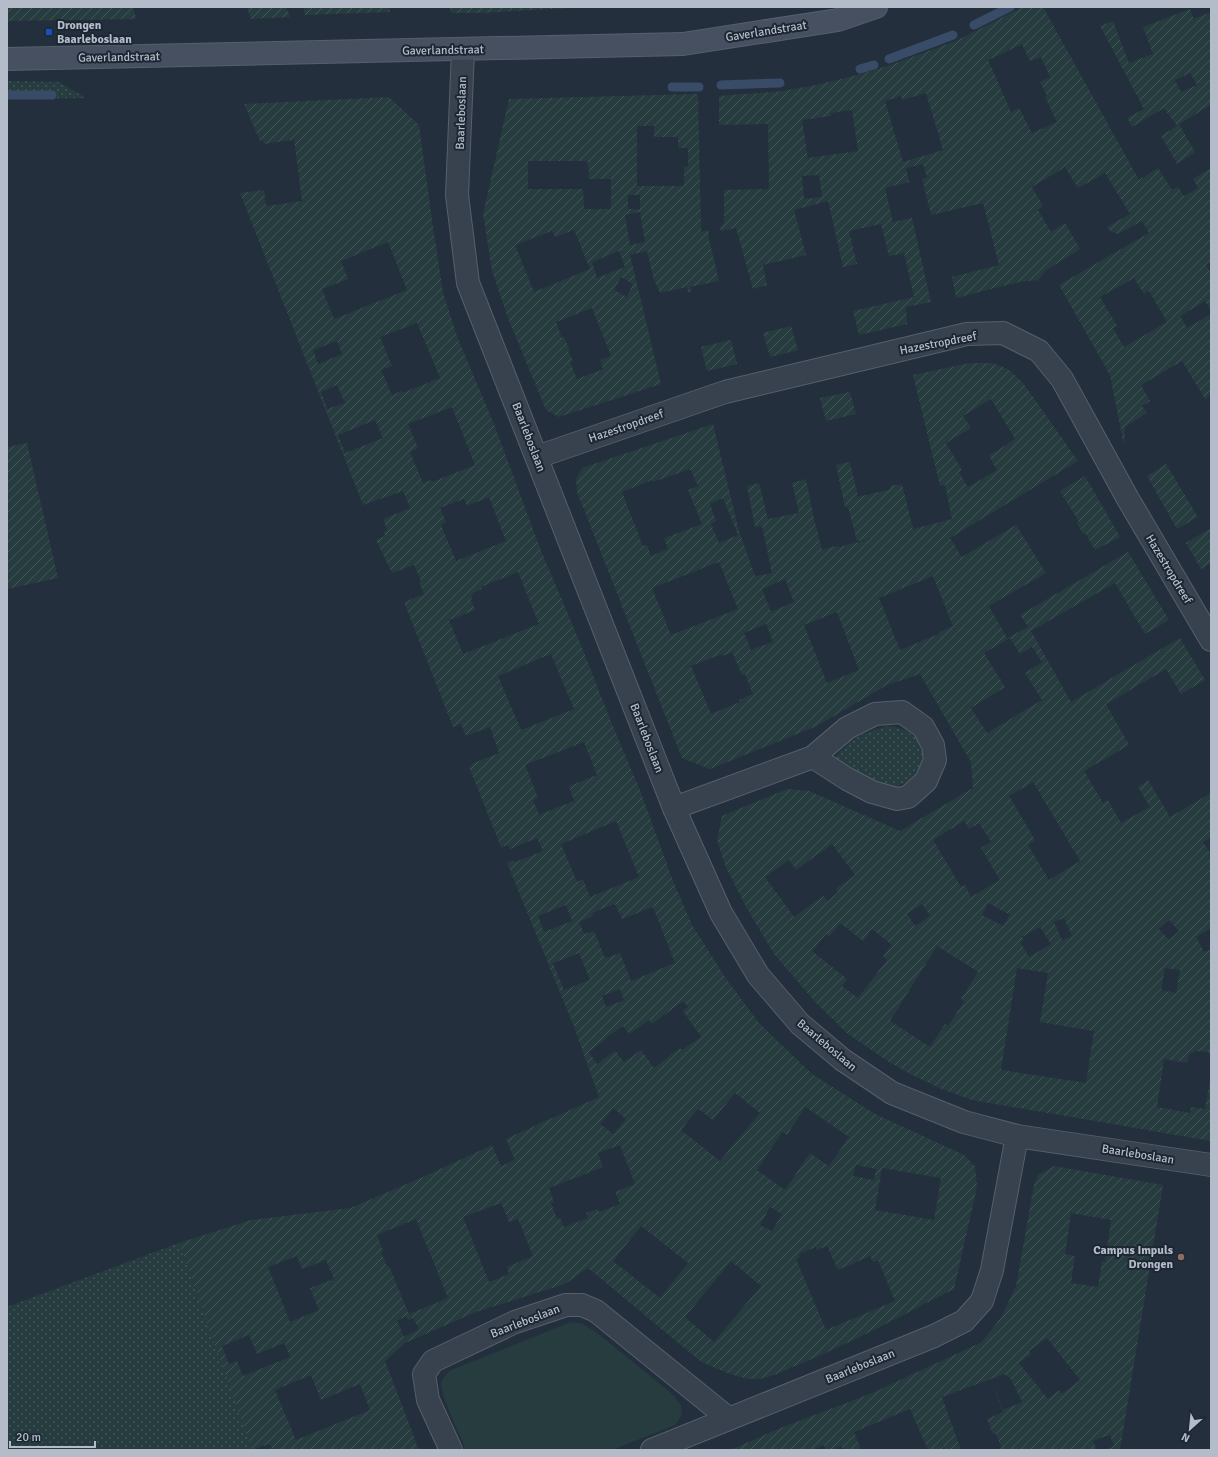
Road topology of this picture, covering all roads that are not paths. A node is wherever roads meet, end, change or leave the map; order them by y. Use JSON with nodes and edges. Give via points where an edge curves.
{"nodes":[{"id":1,"x":876,"y":7,"type":"edge"},
{"id":2,"x":463,"y":50,"type":"junction"},
{"id":3,"x":7,"y":59,"type":"edge"},
{"id":4,"x":537,"y":457,"type":"junction"},
{"id":5,"x":1211,"y":640,"type":"edge"},
{"id":6,"x":813,"y":757,"type":"junction"},
{"id":7,"x":674,"y":808,"type":"junction"},
{"id":8,"x":1017,"y":1136,"type":"junction"},
{"id":9,"x":1211,"y":1165,"type":"edge"},
{"id":10,"x":728,"y":1418,"type":"junction"},
{"id":11,"x":451,"y":1450,"type":"edge"},
{"id":12,"x":652,"y":1450,"type":"edge"}],
"edges":[{"from":1,"to":2,"type":"main road","name":"Gaverlandstraat","via":[[838,20],[683,44]]},
{"from":2,"to":3,"type":"main road","name":"Gaverlandstraat"},
{"from":2,"to":4,"type":"street","name":"Baarleboslaan","via":[[457,195],[468,283]]},
{"from":4,"to":5,"type":"street","name":"Hazestropdreef","via":[[725,392],[967,334],[1003,333],[1039,351],[1062,379],[1128,499]]},
{"from":4,"to":7,"type":"street","name":"Baarleboslaan"},
{"from":6,"to":6,"type":"street","via":[[872,792],[897,799],[908,797],[926,781],[935,760],[933,745],[923,727],[902,712],[875,714],[836,736]]},
{"from":6,"to":7,"type":"street"},
{"from":7,"to":8,"type":"street","name":"Baarleboslaan","via":[[721,913],[758,975],[800,1024],[843,1060],[892,1093],[964,1122]]},
{"from":8,"to":9,"type":"street","name":"Baarleboslaan"},
{"from":8,"to":10,"type":"street","name":"Baarleboslaan","via":[[992,1270],[982,1301],[964,1321],[934,1336]]},
{"from":10,"to":11,"type":"street","name":"Baarleboslaan","via":[[596,1311],[582,1305],[566,1305],[515,1322],[433,1361],[424,1374],[428,1400]]},
{"from":10,"to":12,"type":"street","name":"Baarleboslaan"}]}
